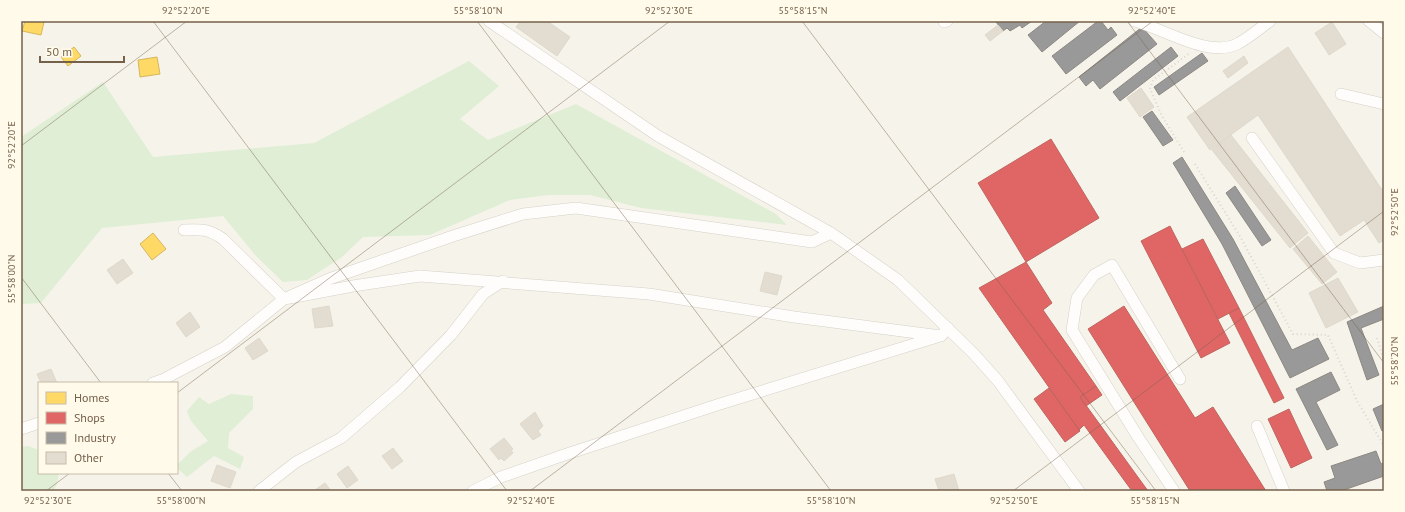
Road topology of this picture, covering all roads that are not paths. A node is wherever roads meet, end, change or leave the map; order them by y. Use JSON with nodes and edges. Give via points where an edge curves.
{"nodes":[{"id":1,"x":489,"y":21,"type":"edge"},
{"id":2,"x":1135,"y":21,"type":"edge"},
{"id":3,"x":1270,"y":21,"type":"edge"},
{"id":4,"x":1369,"y":21,"type":"edge"},
{"id":5,"x":1384,"y":33,"type":"edge"},
{"id":6,"x":1341,"y":94,"type":"dead end"},
{"id":7,"x":1384,"y":104,"type":"edge"},
{"id":8,"x":1252,"y":138,"type":"dead end"},
{"id":9,"x":184,"y":230,"type":"dead end"},
{"id":10,"x":831,"y":234,"type":"junction"},
{"id":11,"x":1384,"y":260,"type":"edge"},
{"id":12,"x":503,"y":281,"type":"junction"},
{"id":13,"x":284,"y":299,"type":"junction"},
{"id":14,"x":944,"y":332,"type":"junction"},
{"id":15,"x":1180,"y":379,"type":"dead end"},
{"id":16,"x":156,"y":382,"type":"edge"},
{"id":17,"x":38,"y":422,"type":"edge"},
{"id":18,"x":1257,"y":426,"type":"dead end"},
{"id":19,"x":21,"y":429,"type":"edge"},
{"id":20,"x":259,"y":491,"type":"edge"},
{"id":21,"x":473,"y":491,"type":"edge"},
{"id":22,"x":1079,"y":491,"type":"edge"},
{"id":23,"x":1174,"y":491,"type":"edge"},
{"id":24,"x":1284,"y":491,"type":"edge"}],
"edges":[{"from":1,"to":10,"type":"street","via":[[658,136]]},
{"from":2,"to":3,"type":"street","via":[[1200,46],[1220,48],[1236,44]]},
{"from":4,"to":5,"type":"street"},
{"from":6,"to":7,"type":"street"},
{"from":8,"to":11,"type":"street","via":[[1334,253],[1360,262]]},
{"from":9,"to":13,"type":"street","via":[[213,232]]},
{"from":10,"to":13,"type":"street","via":[[812,242],[576,208],[523,214],[329,279]]},
{"from":10,"to":14,"type":"street","via":[[898,280]]},
{"from":12,"to":13,"type":"street","via":[[420,276]]},
{"from":12,"to":14,"type":"street","via":[[649,294],[794,317]]},
{"from":12,"to":20,"type":"street","via":[[483,294],[451,335],[400,387],[341,438],[296,462]]},
{"from":13,"to":16,"type":"street","via":[[225,347]]},
{"from":14,"to":21,"type":"street","via":[[564,455],[501,477]]},
{"from":14,"to":22,"type":"street","via":[[998,381]]},
{"from":15,"to":23,"type":"street","via":[[1112,265],[1094,275],[1077,298],[1072,330]]},
{"from":17,"to":19,"type":"street"},
{"from":18,"to":24,"type":"street"}]}
